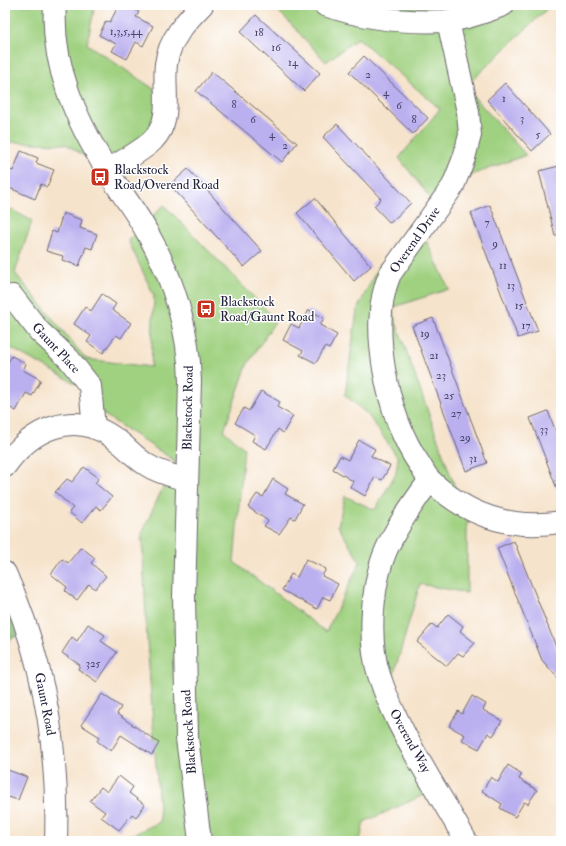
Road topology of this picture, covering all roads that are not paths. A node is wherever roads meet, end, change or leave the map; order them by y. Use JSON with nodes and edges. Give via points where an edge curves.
{"nodes":[{"id":1,"x":55,"y":5,"type":"edge"},
{"id":2,"x":202,"y":5,"type":"edge"},
{"id":3,"x":325,"y":5,"type":"edge"},
{"id":4,"x":503,"y":5,"type":"edge"},
{"id":5,"x":448,"y":20,"type":"junction"},
{"id":6,"x":107,"y":171,"type":"junction"},
{"id":7,"x":12,"y":296,"type":"dead end"},
{"id":8,"x":94,"y":428,"type":"junction"},
{"id":9,"x":5,"y":466,"type":"edge"},
{"id":10,"x":187,"y":480,"type":"junction"},
{"id":11,"x":430,"y":480,"type":"junction"},
{"id":12,"x":561,"y":522,"type":"edge"},
{"id":13,"x":5,"y":573,"type":"edge"},
{"id":14,"x":56,"y":841,"type":"edge"},
{"id":15,"x":200,"y":841,"type":"edge"},
{"id":16,"x":466,"y":841,"type":"edge"}],
"edges":[{"from":1,"to":6,"type":"street","name":"Blackstock Road","via":[[56,42],[68,96]]},
{"from":2,"to":6,"type":"street","via":[[174,39],[166,62],[166,110],[162,126],[153,140]]},
{"from":3,"to":5,"type":"street","via":[[377,18]]},
{"from":4,"to":5,"type":"street"},
{"from":5,"to":11,"type":"street","name":"Overend Drive","via":[[468,112],[470,135],[454,186],[390,274],[386,284],[380,331],[388,395],[398,427]]},
{"from":6,"to":10,"type":"street","name":"Blackstock Road","via":[[149,234],[167,273],[184,326],[189,359]]},
{"from":7,"to":8,"type":"street","name":"Gaunt Place","via":[[39,331],[69,359],[90,386]]},
{"from":8,"to":9,"type":"street","via":[[71,423],[49,428],[30,439]]},
{"from":8,"to":10,"type":"street","via":[[113,437],[146,465]]},
{"from":10,"to":15,"type":"street","name":"Blackstock Road","via":[[184,597],[187,738]]},
{"from":11,"to":12,"type":"street","name":"Overend Drive","via":[[482,516],[518,524]]},
{"from":11,"to":16,"type":"street","name":"Overend Way","via":[[402,519],[388,544],[378,574],[373,634],[378,673],[394,716]]},
{"from":13,"to":14,"type":"street","name":"Gaunt Road","via":[[16,597],[36,658],[50,721],[57,797]]}]}
